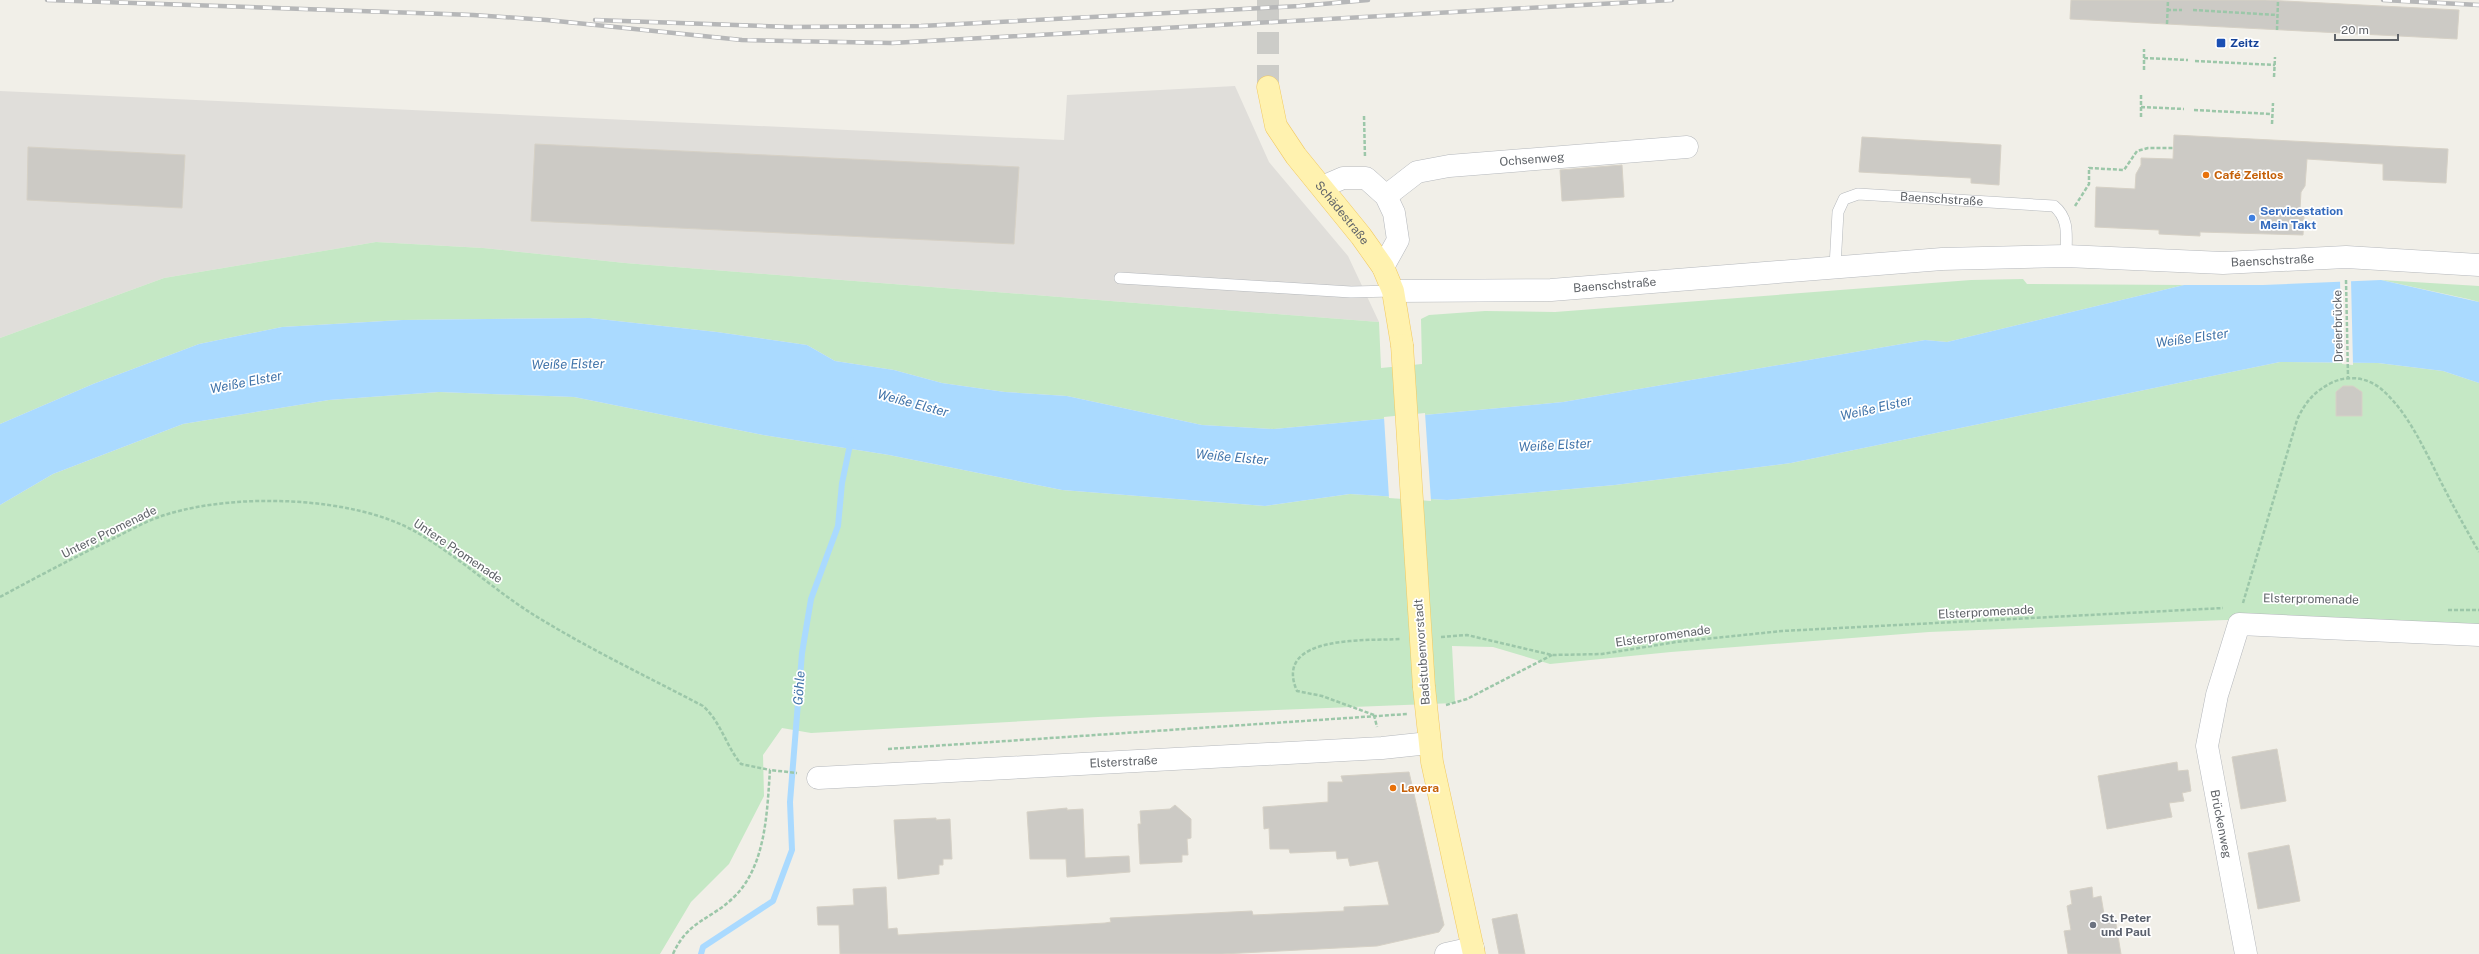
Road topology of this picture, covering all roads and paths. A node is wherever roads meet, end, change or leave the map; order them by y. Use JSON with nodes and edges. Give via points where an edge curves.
{"nodes":[{"id":1,"x":2168,"y":0,"type":"edge"},
{"id":2,"x":2278,"y":1,"type":"edge"},
{"id":3,"x":2168,"y":10,"type":"junction"},
{"id":4,"x":2182,"y":10,"type":"dead end"},
{"id":5,"x":2193,"y":10,"type":"dead end"},
{"id":6,"x":2277,"y":15,"type":"junction"},
{"id":7,"x":2167,"y":24,"type":"dead end"},
{"id":8,"x":2276,"y":30,"type":"dead end"},
{"id":9,"x":2144,"y":49,"type":"dead end"},
{"id":10,"x":2275,"y":57,"type":"dead end"},
{"id":11,"x":2144,"y":58,"type":"junction"},
{"id":12,"x":2188,"y":60,"type":"dead end"},
{"id":13,"x":2195,"y":61,"type":"dead end"},
{"id":14,"x":2275,"y":65,"type":"junction"},
{"id":15,"x":2144,"y":70,"type":"dead end"},
{"id":16,"x":2274,"y":77,"type":"dead end"},
{"id":17,"x":1268,"y":87,"type":"tunnel mouth"},
{"id":18,"x":2142,"y":95,"type":"dead end"},
{"id":19,"x":2272,"y":103,"type":"dead end"},
{"id":20,"x":2141,"y":107,"type":"junction"},
{"id":21,"x":2184,"y":109,"type":"dead end"},
{"id":22,"x":2194,"y":110,"type":"dead end"},
{"id":23,"x":2272,"y":114,"type":"junction"},
{"id":24,"x":1364,"y":116,"type":"dead end"},
{"id":25,"x":2141,"y":117,"type":"dead end"},
{"id":26,"x":2272,"y":124,"type":"dead end"},
{"id":27,"x":1687,"y":147,"type":"dead end"},
{"id":28,"x":2174,"y":148,"type":"dead end"},
{"id":29,"x":1366,"y":178,"type":"junction"},
{"id":30,"x":1322,"y":187,"type":"junction"},
{"id":31,"x":1386,"y":196,"type":"junction"},
{"id":32,"x":2066,"y":220,"type":"junction"},
{"id":33,"x":2066,"y":256,"type":"junction"},
{"id":34,"x":2479,"y":265,"type":"edge"},
{"id":35,"x":1383,"y":267,"type":"junction"},
{"id":36,"x":1835,"y":267,"type":"junction"},
{"id":37,"x":1120,"y":278,"type":"dead end"},
{"id":38,"x":2346,"y":280,"type":"dead end"},
{"id":39,"x":1393,"y":291,"type":"junction"},
{"id":40,"x":1402,"y":345,"type":"joint"},
{"id":41,"x":2348,"y":377,"type":"junction"},
{"id":42,"x":2479,"y":552,"type":"edge"},
{"id":43,"x":0,"y":597,"type":"edge"},
{"id":44,"x":2440,"y":610,"type":"dead end"},
{"id":45,"x":2479,"y":610,"type":"edge"},
{"id":46,"x":2232,"y":616,"type":"junction"},
{"id":47,"x":2479,"y":636,"type":"edge"},
{"id":48,"x":1436,"y":637,"type":"dead end"},
{"id":49,"x":1406,"y":639,"type":"dead end"},
{"id":50,"x":1552,"y":655,"type":"junction"},
{"id":51,"x":1439,"y":707,"type":"dead end"},
{"id":52,"x":1409,"y":714,"type":"dead end"},
{"id":53,"x":1374,"y":715,"type":"junction"},
{"id":54,"x":1429,"y":743,"type":"junction"},
{"id":55,"x":888,"y":749,"type":"dead end"},
{"id":56,"x":770,"y":770,"type":"junction"},
{"id":57,"x":810,"y":776,"type":"joint"},
{"id":58,"x":1473,"y":951,"type":"edge"},
{"id":59,"x":673,"y":954,"type":"edge"},
{"id":60,"x":1446,"y":954,"type":"edge"},
{"id":61,"x":2246,"y":954,"type":"edge"}],
"edges":[{"from":1,"to":3,"type":"path"},
{"from":2,"to":6,"type":"path"},
{"from":3,"to":4,"type":"path"},
{"from":3,"to":7,"type":"path"},
{"from":5,"to":6,"type":"path"},
{"from":6,"to":8,"type":"path"},
{"from":9,"to":11,"type":"path"},
{"from":10,"to":14,"type":"path"},
{"from":11,"to":12,"type":"path"},
{"from":11,"to":15,"type":"path"},
{"from":13,"to":14,"type":"path"},
{"from":14,"to":16,"type":"path"},
{"from":17,"to":30,"type":"main road","name":"Schädestraße","via":[[1276,126]]},
{"from":18,"to":20,"type":"path"},
{"from":19,"to":23,"type":"path"},
{"from":20,"to":21,"type":"path"},
{"from":20,"to":25,"type":"path"},
{"from":22,"to":23,"type":"path"},
{"from":23,"to":26,"type":"path"},
{"from":24,"to":29,"type":"path"},
{"from":27,"to":31,"type":"street","name":"Ochsenweg","via":[[1449,166],[1417,172]]},
{"from":28,"to":32,"type":"path","via":[[2148,148],[2137,151],[2124,170],[2089,168],[2089,184]]},
{"from":29,"to":30,"type":"street","via":[[1342,178]]},
{"from":29,"to":31,"type":"street"},
{"from":30,"to":35,"type":"main road","name":"Schädestraße"},
{"from":31,"to":35,"type":"street","via":[[1394,213],[1398,240]]},
{"from":32,"to":33,"type":"lane"},
{"from":32,"to":36,"type":"lane","name":"Baenschstraße","via":[[2062,212],[2054,206],[1858,194],[1844,199],[1838,212]]},
{"from":33,"to":34,"type":"street","name":"Baenschstraße","via":[[2223,263],[2346,257]]},
{"from":33,"to":36,"type":"street","name":"Baenschstraße","via":[[1942,259]]},
{"from":35,"to":39,"type":"main road","name":"Schädestraße"},
{"from":36,"to":39,"type":"street","name":"Baenschstraße","via":[[1551,290]]},
{"from":37,"to":39,"type":"lane","via":[[1344,292]]},
{"from":38,"to":41,"type":"path","name":"Dreierbrücke"},
{"from":39,"to":40,"type":"main road","name":"Schädestraße"},
{"from":40,"to":54,"type":"main road","name":"Badstubenvorstadt","bridge":true},
{"from":41,"to":42,"type":"path","via":[[2368,381],[2380,388],[2397,406],[2422,444]]},
{"from":41,"to":46,"type":"path","via":[[2316,391],[2303,406],[2268,516]]},
{"from":43,"to":56,"type":"path","name":"Untere Promenade","via":[[151,520],[183,510],[267,502],[306,502],[348,508],[394,521],[415,532],[531,613],[581,644],[703,706],[713,715],[731,751],[741,764]]},
{"from":44,"to":45,"type":"path"},
{"from":46,"to":47,"type":"street"},
{"from":46,"to":50,"type":"path","name":"Elsterpromenade","via":[[1782,631],[1676,642],[1602,654]]},
{"from":46,"to":61,"type":"street","name":"Brückenweg","via":[[2207,746]]},
{"from":48,"to":50,"type":"path","name":"Elsterpromenade","via":[[1467,635]]},
{"from":49,"to":53,"type":"path","via":[[1343,642],[1316,647],[1301,655],[1296,662],[1293,672],[1297,691],[1322,696]]},
{"from":50,"to":51,"type":"path","via":[[1466,699]]},
{"from":52,"to":53,"type":"path"},
{"from":53,"to":55,"type":"path"},
{"from":54,"to":57,"type":"street","name":"Elsterstraße","via":[[1382,748]]},
{"from":54,"to":58,"type":"main road","name":"Badstubenvorstadt"},
{"from":56,"to":57,"type":"path","name":"Untere Promenade"},
{"from":56,"to":59,"type":"path","via":[[766,823],[752,873],[735,897],[696,923],[678,942]]},
{"from":58,"to":60,"type":"street"}]}
